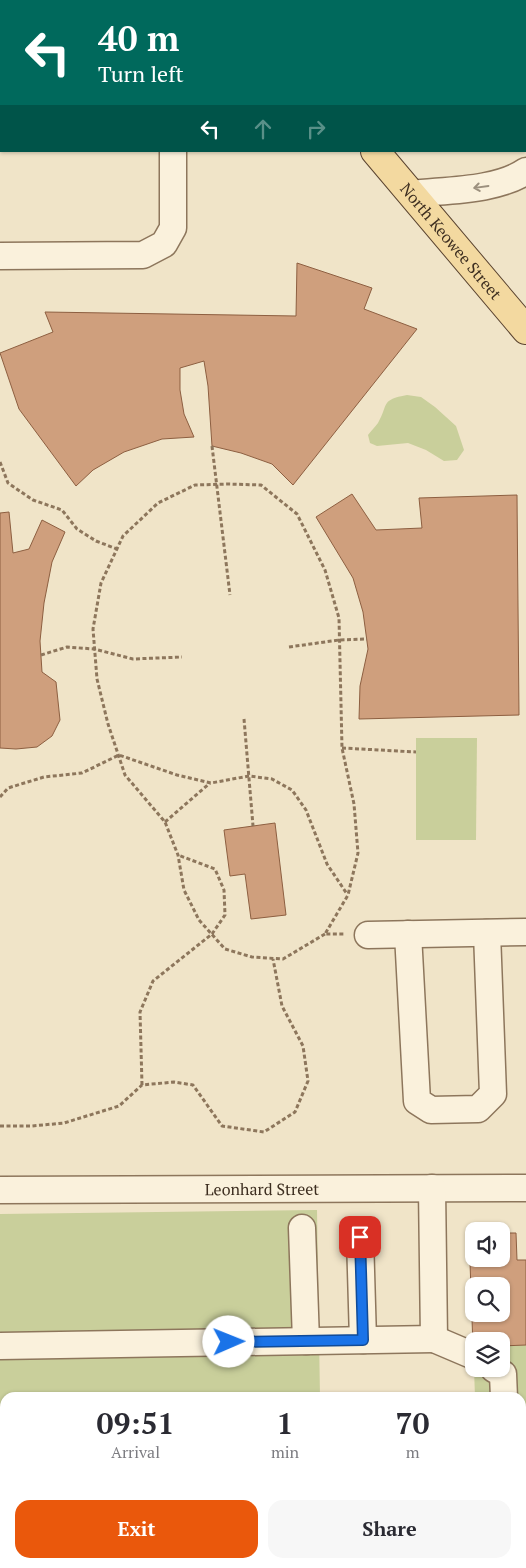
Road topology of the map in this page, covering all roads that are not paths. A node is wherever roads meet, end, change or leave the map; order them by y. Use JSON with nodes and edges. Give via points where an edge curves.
{"nodes":[{"id":1,"x":173,"y":152,"type":"edge"},
{"id":2,"x":376,"y":152,"type":"edge"},
{"id":3,"x":526,"y":171,"type":"edge"},
{"id":4,"x":412,"y":194,"type":"junction"},
{"id":5,"x":0,"y":256,"type":"edge"},
{"id":6,"x":526,"y":330,"type":"edge"},
{"id":7,"x":526,"y":932,"type":"edge"},
{"id":8,"x":488,"y":933,"type":"junction"},
{"id":9,"x":408,"y":934,"type":"junction"},
{"id":10,"x":368,"y":935,"type":"road end"},
{"id":11,"x":432,"y":1188,"type":"junction"},
{"id":12,"x":526,"y":1188,"type":"edge"},
{"id":13,"x":0,"y":1190,"type":"edge"},
{"id":14,"x":302,"y":1228,"type":"dead end"},
{"id":15,"x":360,"y":1237,"type":"dead end"},
{"id":16,"x":434,"y":1339,"type":"junction"},
{"id":17,"x":363,"y":1340,"type":"junction"},
{"id":18,"x":306,"y":1341,"type":"junction"},
{"id":19,"x":0,"y":1346,"type":"edge"},
{"id":20,"x":465,"y":1352,"type":"edge"},
{"id":21,"x":503,"y":1377,"type":"edge"},
{"id":22,"x":504,"y":1392,"type":"edge"}],
"edges":[{"from":1,"to":5,"type":"street","via":[[173,228],[164,244],[143,255]]},
{"from":2,"to":4,"type":"main road","name":"North Keowee Street"},
{"from":3,"to":4,"type":"street","one_way":true,"via":[[504,182],[482,187]]},
{"from":4,"to":6,"type":"main road","name":"North Keowee Street"},
{"from":7,"to":8,"type":"street"},
{"from":8,"to":9,"type":"street"},
{"from":8,"to":9,"type":"street","via":[[493,1094],[478,1109],[431,1110],[417,1101]]},
{"from":9,"to":10,"type":"street"},
{"from":11,"to":12,"type":"street","name":"Leonhard Street"},
{"from":11,"to":13,"type":"street","name":"Leonhard Street"},
{"from":11,"to":16,"type":"street"},
{"from":14,"to":18,"type":"street"},
{"from":15,"to":17,"type":"street"},
{"from":16,"to":17,"type":"street"},
{"from":16,"to":20,"type":"street"},
{"from":17,"to":18,"type":"street"},
{"from":18,"to":19,"type":"street"},
{"from":21,"to":22,"type":"street"}]}
